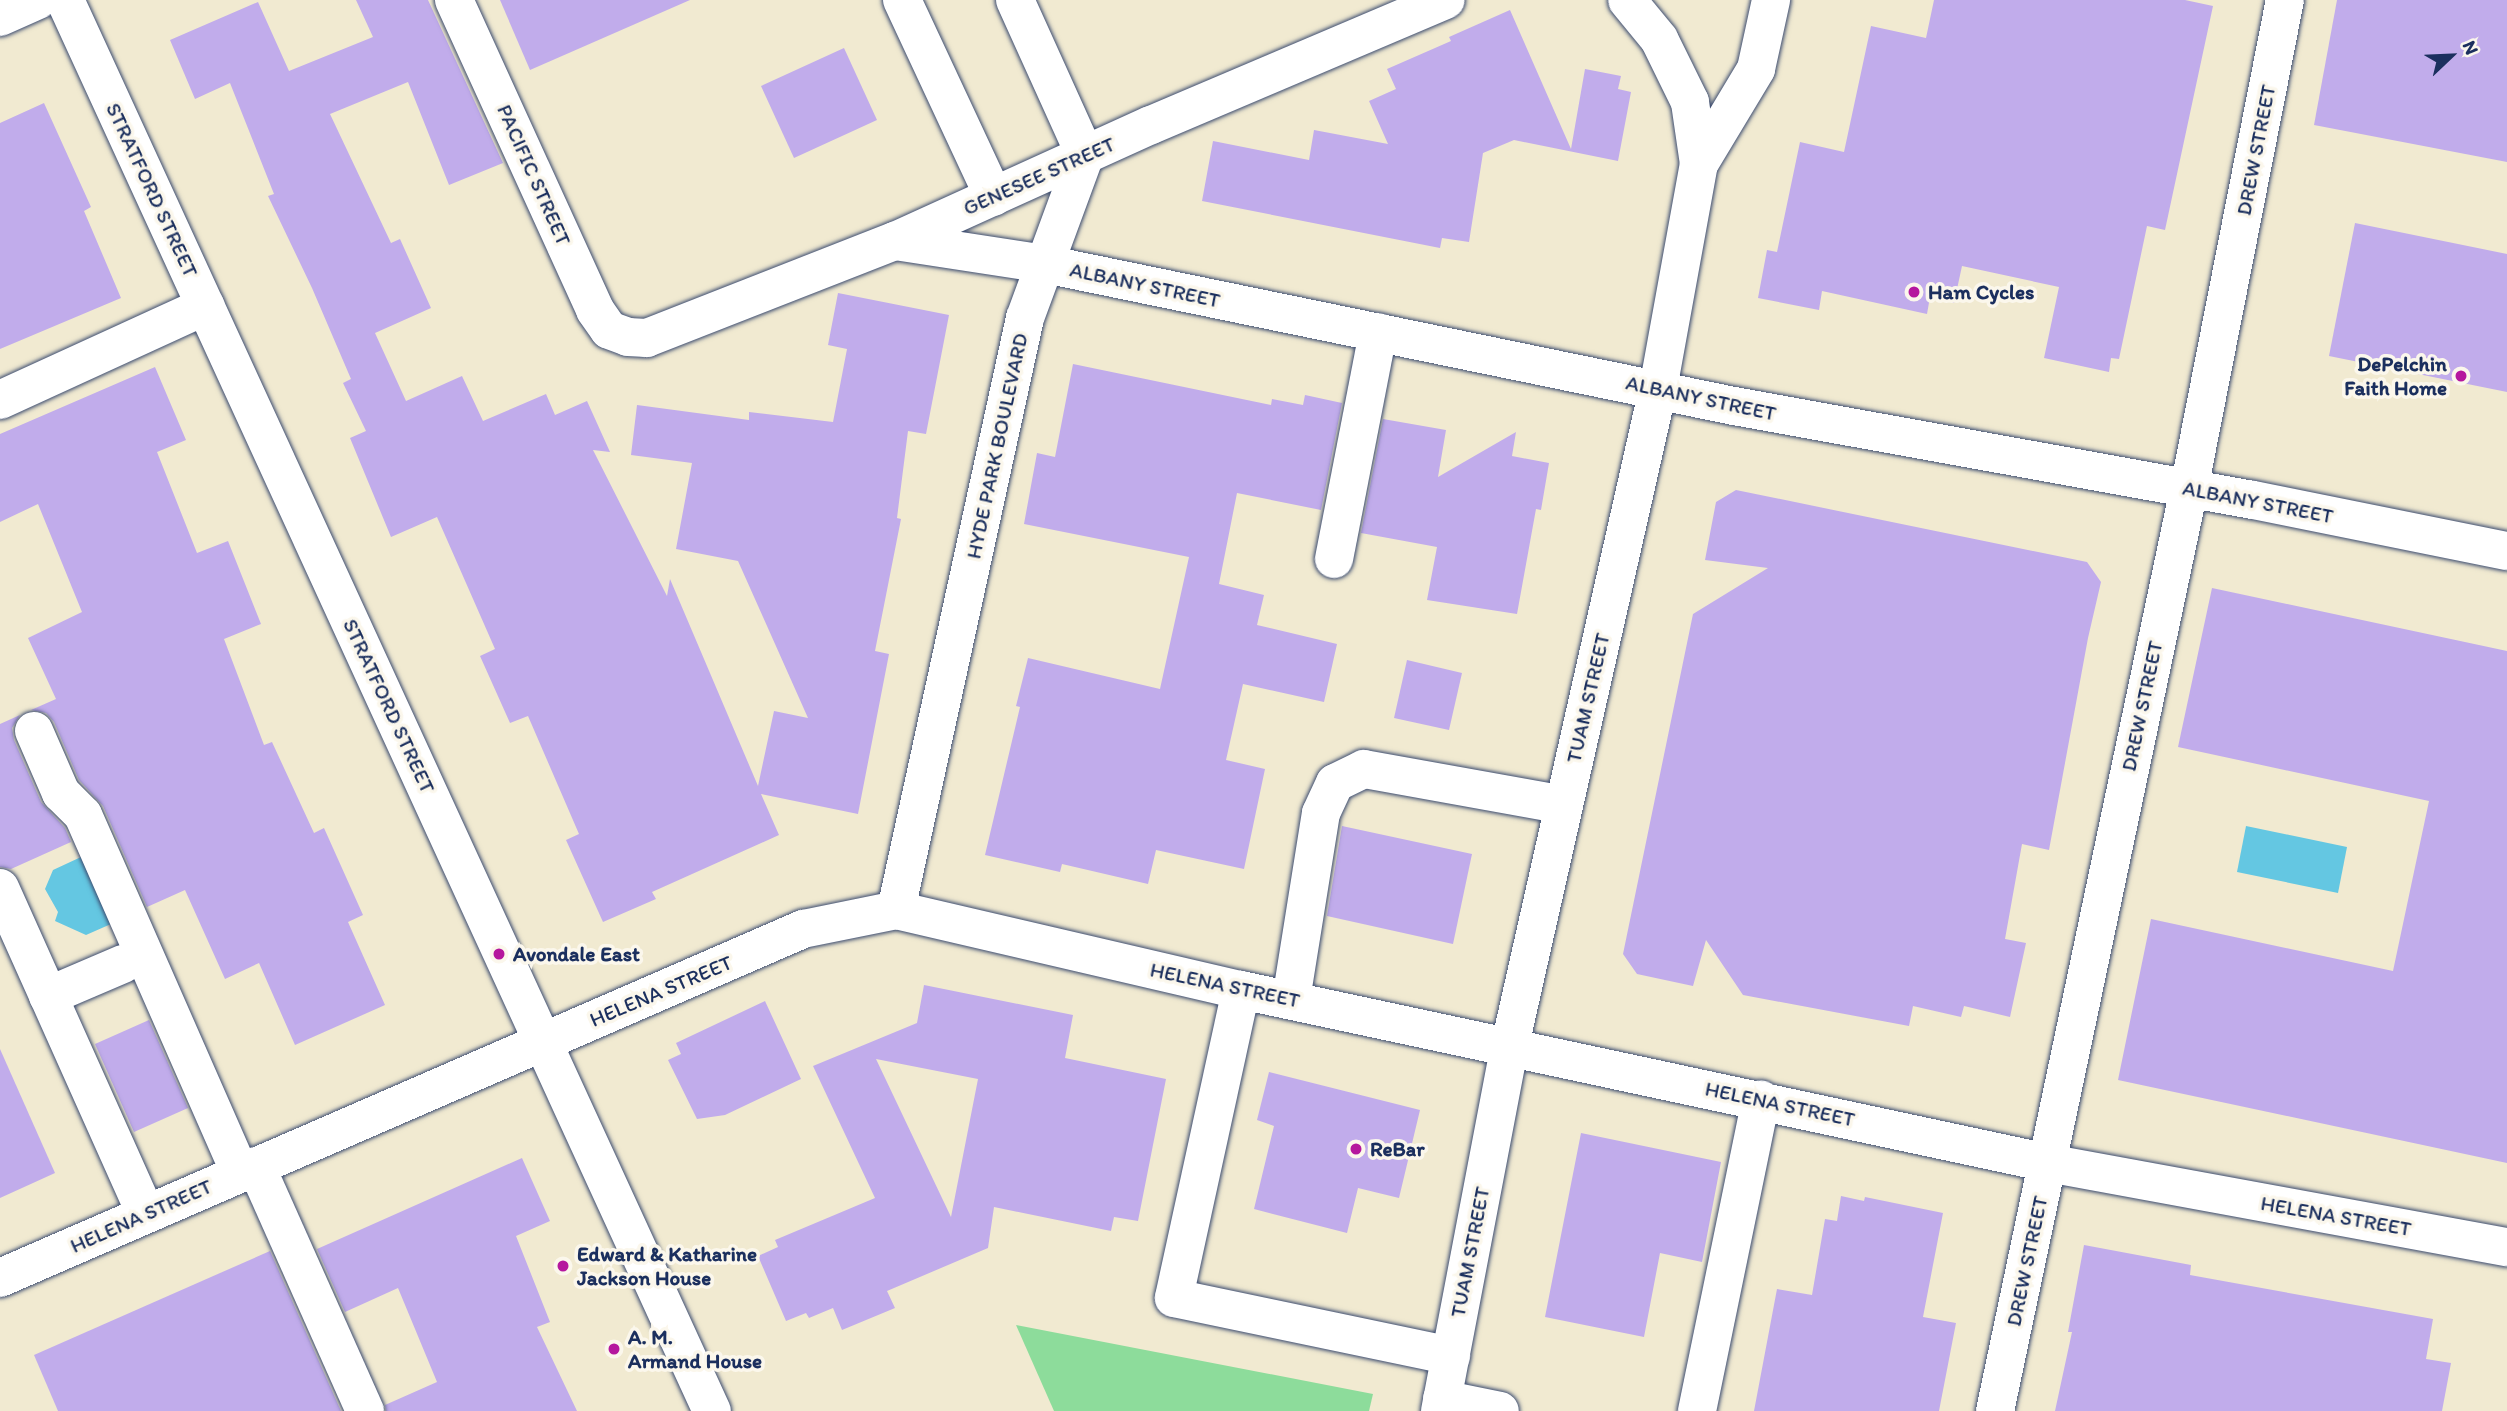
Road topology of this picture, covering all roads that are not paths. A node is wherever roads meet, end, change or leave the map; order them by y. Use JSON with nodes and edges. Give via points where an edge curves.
{"nodes":[{"id":1,"x":38,"y":0,"type":"edge"},
{"id":2,"x":65,"y":0,"type":"edge"},
{"id":3,"x":454,"y":0,"type":"edge"},
{"id":4,"x":902,"y":0,"type":"edge"},
{"id":5,"x":1015,"y":0,"type":"edge"},
{"id":6,"x":1446,"y":0,"type":"edge"},
{"id":7,"x":1627,"y":0,"type":"edge"},
{"id":8,"x":1771,"y":0,"type":"edge"},
{"id":9,"x":2285,"y":0,"type":"edge"},
{"id":10,"x":0,"y":17,"type":"edge"},
{"id":11,"x":1085,"y":155,"type":"junction"},
{"id":12,"x":1699,"y":164,"type":"junction"},
{"id":13,"x":994,"y":197,"type":"junction"},
{"id":14,"x":895,"y":241,"type":"junction"},
{"id":15,"x":1045,"y":264,"type":"junction"},
{"id":16,"x":205,"y":306,"type":"junction"},
{"id":17,"x":1378,"y":332,"type":"junction"},
{"id":18,"x":628,"y":337,"type":"joint"},
{"id":19,"x":1658,"y":389,"type":"junction"},
{"id":20,"x":0,"y":400,"type":"edge"},
{"id":21,"x":2189,"y":489,"type":"junction"},
{"id":22,"x":2507,"y":551,"type":"edge"},
{"id":23,"x":1334,"y":559,"type":"dead end"},
{"id":24,"x":34,"y":732,"type":"dead end"},
{"id":25,"x":1564,"y":805,"type":"junction"},
{"id":26,"x":0,"y":888,"type":"edge"},
{"id":27,"x":896,"y":910,"type":"junction"},
{"id":28,"x":123,"y":964,"type":"dead end"},
{"id":29,"x":1241,"y":990,"type":"junction"},
{"id":30,"x":48,"y":996,"type":"junction"},
{"id":31,"x":1291,"y":1000,"type":"junction"},
{"id":32,"x":543,"y":1042,"type":"junction"},
{"id":33,"x":1510,"y":1045,"type":"junction"},
{"id":34,"x":1761,"y":1100,"type":"junction"},
{"id":35,"x":2048,"y":1163,"type":"junction"},
{"id":36,"x":248,"y":1170,"type":"junction"},
{"id":37,"x":146,"y":1214,"type":"junction"},
{"id":38,"x":2507,"y":1247,"type":"edge"},
{"id":39,"x":0,"y":1278,"type":"edge"},
{"id":40,"x":1451,"y":1356,"type":"junction"},
{"id":41,"x":1441,"y":1405,"type":"edge"},
{"id":42,"x":365,"y":1411,"type":"edge"},
{"id":43,"x":712,"y":1411,"type":"edge"},
{"id":44,"x":1500,"y":1411,"type":"edge"},
{"id":45,"x":1697,"y":1411,"type":"edge"},
{"id":46,"x":1996,"y":1411,"type":"edge"}],
"edges":[{"from":1,"to":10,"type":"street"},
{"from":2,"to":16,"type":"street","name":"STRATFORD STREET"},
{"from":3,"to":18,"type":"street","name":"PACIFIC STREET","via":[[594,310],[609,330]]},
{"from":4,"to":13,"type":"street"},
{"from":5,"to":11,"type":"street"},
{"from":6,"to":11,"type":"street","name":"GENESEE STREET"},
{"from":7,"to":12,"type":"street","name":"TUAM STREET","via":[[1659,38],[1690,102]]},
{"from":8,"to":12,"type":"street","via":[[1756,69]]},
{"from":9,"to":21,"type":"street","name":"DREW STREET"},
{"from":11,"to":13,"type":"street","name":"GENESEE STREET"},
{"from":11,"to":15,"type":"street","name":"HYDE PARK BOULEVARD"},
{"from":12,"to":19,"type":"street","name":"TUAM STREET"},
{"from":13,"to":14,"type":"street","name":"GENESEE STREET"},
{"from":14,"to":15,"type":"street","name":"ALBANY STREET"},
{"from":14,"to":18,"type":"street","name":"GENESEE STREET","via":[[665,333]]},
{"from":15,"to":17,"type":"street","name":"ALBANY STREET"},
{"from":15,"to":27,"type":"street","name":"HYDE PARK BOULEVARD","via":[[1025,318]]},
{"from":16,"to":20,"type":"street"},
{"from":16,"to":32,"type":"street","name":"STRATFORD STREET"},
{"from":17,"to":19,"type":"street","name":"ALBANY STREET"},
{"from":17,"to":23,"type":"street"},
{"from":19,"to":21,"type":"street","name":"ALBANY STREET"},
{"from":19,"to":25,"type":"street","name":"TUAM STREET"},
{"from":21,"to":22,"type":"street","name":"ALBANY STREET"},
{"from":21,"to":35,"type":"street","name":"DREW STREET"},
{"from":24,"to":36,"type":"street","via":[[61,793],[83,815]]},
{"from":25,"to":31,"type":"street","via":[[1364,769],[1335,783],[1321,813]]},
{"from":25,"to":33,"type":"street","name":"TUAM STREET"},
{"from":26,"to":30,"type":"street"},
{"from":27,"to":29,"type":"street","name":"HELENA STREET"},
{"from":27,"to":32,"type":"street","name":"HELENA STREET","via":[[803,929]]},
{"from":28,"to":30,"type":"street"},
{"from":29,"to":31,"type":"street","name":"HELENA STREET"},
{"from":29,"to":40,"type":"street","via":[[1174,1298]]},
{"from":30,"to":37,"type":"street"},
{"from":31,"to":33,"type":"street","name":"HELENA STREET"},
{"from":32,"to":36,"type":"street","name":"HELENA STREET"},
{"from":32,"to":43,"type":"street","name":"STRATFORD STREET"},
{"from":33,"to":34,"type":"street","name":"HELENA STREET"},
{"from":33,"to":40,"type":"street","name":"TUAM STREET"},
{"from":34,"to":35,"type":"street","name":"HELENA STREET"},
{"from":34,"to":45,"type":"street"},
{"from":35,"to":38,"type":"street","name":"HELENA STREET"},
{"from":35,"to":46,"type":"street","name":"DREW STREET"},
{"from":36,"to":37,"type":"street","name":"HELENA STREET"},
{"from":36,"to":42,"type":"street"},
{"from":37,"to":39,"type":"street","name":"HELENA STREET"},
{"from":40,"to":41,"type":"street","name":"TUAM STREET"},
{"from":41,"to":44,"type":"street"}]}
